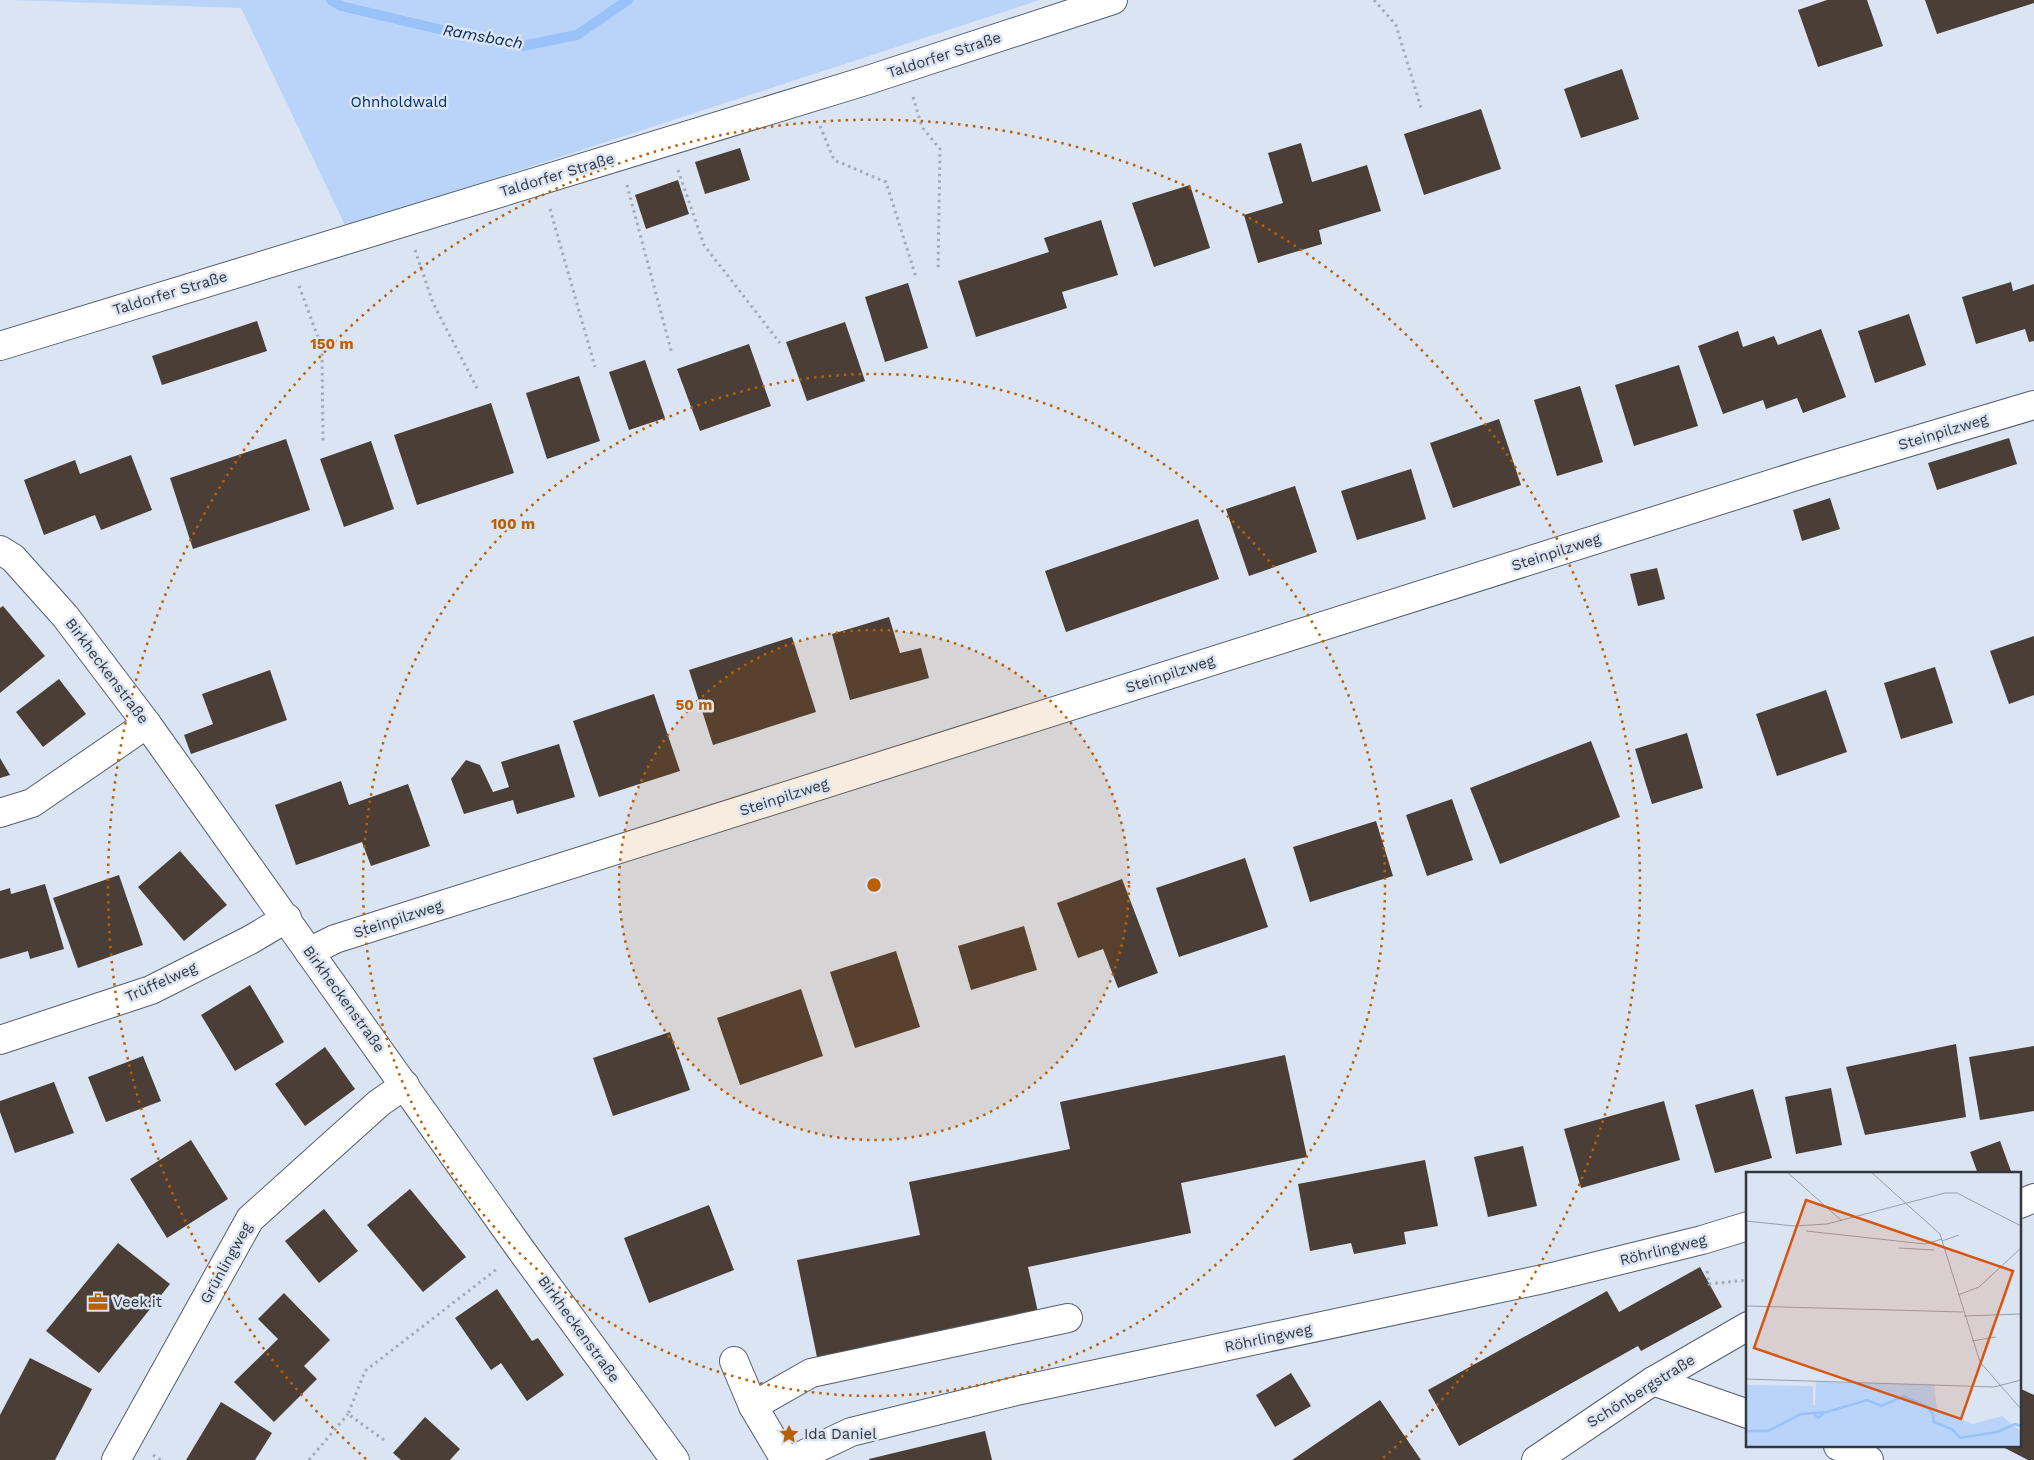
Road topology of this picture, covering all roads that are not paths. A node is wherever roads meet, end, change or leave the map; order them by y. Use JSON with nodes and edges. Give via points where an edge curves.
{"nodes":[{"id":1,"x":1113,"y":0,"type":"edge"},
{"id":2,"x":0,"y":346,"type":"edge"},
{"id":3,"x":2034,"y":405,"type":"edge"},
{"id":4,"x":0,"y":550,"type":"edge"},
{"id":5,"x":147,"y":724,"type":"junction"},
{"id":6,"x":0,"y":813,"type":"edge"},
{"id":7,"x":287,"y":918,"type":"junction"},
{"id":8,"x":309,"y":952,"type":"junction"},
{"id":9,"x":0,"y":1040,"type":"edge"},
{"id":10,"x":405,"y":1085,"type":"junction"},
{"id":11,"x":2034,"y":1198,"type":"edge"},
{"id":12,"x":2022,"y":1203,"type":"edge"},
{"id":13,"x":1746,"y":1227,"type":"edge"},
{"id":14,"x":1068,"y":1318,"type":"dead end"},
{"id":15,"x":1746,"y":1327,"type":"edge"},
{"id":16,"x":734,"y":1362,"type":"dead end"},
{"id":17,"x":1653,"y":1381,"type":"junction"},
{"id":18,"x":753,"y":1406,"type":"junction"},
{"id":19,"x":1746,"y":1413,"type":"edge"},
{"id":20,"x":1836,"y":1448,"type":"edge"},
{"id":21,"x":1842,"y":1448,"type":"edge"},
{"id":22,"x":116,"y":1460,"type":"edge"},
{"id":23,"x":675,"y":1460,"type":"edge"},
{"id":24,"x":785,"y":1460,"type":"edge"},
{"id":25,"x":792,"y":1460,"type":"edge"},
{"id":26,"x":1536,"y":1460,"type":"edge"},
{"id":27,"x":1829,"y":1460,"type":"edge"},
{"id":28,"x":1869,"y":1460,"type":"edge"}],
"edges":[{"from":1,"to":2,"type":"street","name":"Taldorfer Straße","via":[[905,68]]},
{"from":3,"to":8,"type":"street","name":"Steinpilzweg","via":[[1809,472],[335,939]]},
{"from":4,"to":5,"type":"street","name":"Birkheckenstraße","via":[[12,558],[65,616]]},
{"from":5,"to":6,"type":"street","via":[[32,803]]},
{"from":5,"to":7,"type":"street","name":"Birkheckenstraße"},
{"from":7,"to":8,"type":"street","name":"Birkheckenstraße"},
{"from":7,"to":9,"type":"street","name":"Trüffelweg","via":[[152,990]]},
{"from":8,"to":10,"type":"street","name":"Birkheckenstraße"},
{"from":10,"to":22,"type":"street","name":"Grünlingweg","via":[[379,1103],[250,1218]]},
{"from":10,"to":23,"type":"street","name":"Birkheckenstraße"},
{"from":11,"to":12,"type":"street"},
{"from":13,"to":25,"type":"street","name":"Röhrlingweg","via":[[1548,1278],[1007,1393],[851,1432]]},
{"from":14,"to":18,"type":"street","via":[[811,1373]]},
{"from":15,"to":17,"type":"street","name":"Schönbergstraße"},
{"from":16,"to":18,"type":"street"},
{"from":17,"to":19,"type":"street"},
{"from":17,"to":26,"type":"street","name":"Schönbergstraße"},
{"from":18,"to":24,"type":"street"},
{"from":20,"to":27,"type":"street"},
{"from":21,"to":28,"type":"street"}]}
